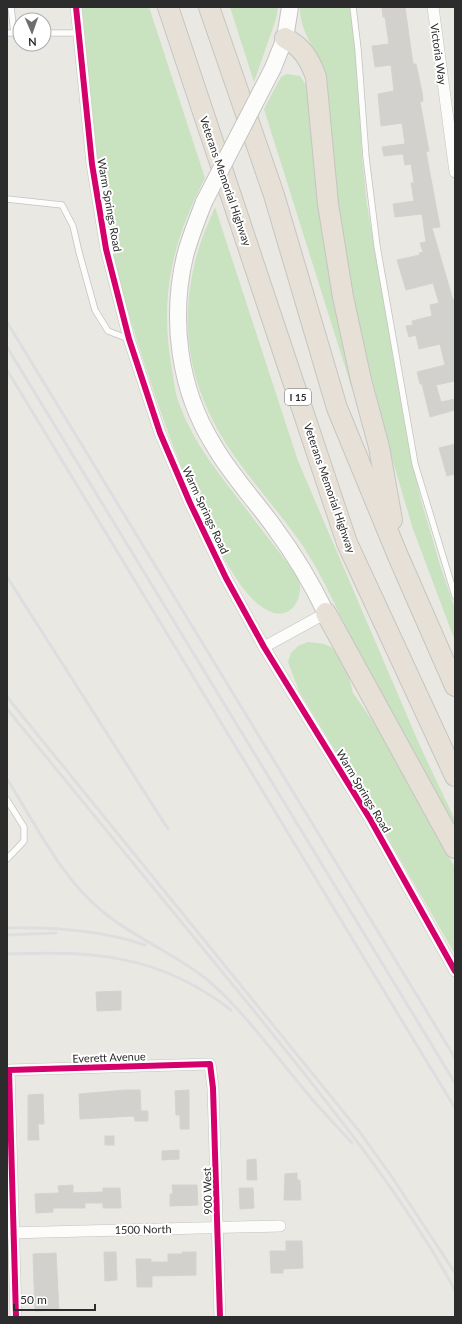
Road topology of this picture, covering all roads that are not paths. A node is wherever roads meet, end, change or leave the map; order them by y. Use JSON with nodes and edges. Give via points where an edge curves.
{"nodes":[{"id":1,"x":76,"y":7,"type":"edge"},
{"id":2,"x":168,"y":7,"type":"edge"},
{"id":3,"x":209,"y":7,"type":"edge"},
{"id":4,"x":290,"y":7,"type":"edge"},
{"id":5,"x":353,"y":7,"type":"edge"},
{"id":6,"x":433,"y":7,"type":"edge"},
{"id":7,"x":52,"y":33,"type":"edge"},
{"id":8,"x":78,"y":33,"type":"junction"},
{"id":9,"x":285,"y":38,"type":"junction"},
{"id":10,"x":455,"y":172,"type":"edge"},
{"id":11,"x":7,"y":199,"type":"edge"},
{"id":12,"x":129,"y":339,"type":"junction"},
{"id":13,"x":398,"y":556,"type":"junction"},
{"id":14,"x":455,"y":596,"type":"edge"},
{"id":15,"x":326,"y":612,"type":"junction"},
{"id":16,"x":264,"y":647,"type":"junction"},
{"id":17,"x":455,"y":686,"type":"edge"},
{"id":18,"x":455,"y":776,"type":"edge"},
{"id":19,"x":7,"y":800,"type":"edge"},
{"id":20,"x":455,"y":848,"type":"edge"},
{"id":21,"x":7,"y":859,"type":"edge"},
{"id":22,"x":455,"y":971,"type":"edge"},
{"id":23,"x":210,"y":1064,"type":"joint"},
{"id":24,"x":280,"y":1226,"type":"dead end"},
{"id":25,"x":218,"y":1228,"type":"junction"},
{"id":26,"x":11,"y":1233,"type":"edge"},
{"id":27,"x":16,"y":1317,"type":"edge"},
{"id":28,"x":220,"y":1317,"type":"edge"}],
"edges":[{"from":1,"to":8,"type":"street","name":"Warm Springs Road"},
{"from":2,"to":18,"type":"highway","name":"Veterans Memorial Highway","number":"I 15","via":[[347,544]]},
{"from":3,"to":13,"type":"highway","via":[[274,195],[337,408]]},
{"from":4,"to":9,"type":"main road"},
{"from":5,"to":14,"type":"lane","via":[[376,239],[415,464]]},
{"from":6,"to":10,"type":"street","name":"Victoria Way"},
{"from":7,"to":8,"type":"lane"},
{"from":8,"to":12,"type":"street","name":"Warm Springs Road","via":[[97,195],[106,249]]},
{"from":9,"to":13,"type":"highway","via":[[304,52],[316,77],[328,204],[343,297],[379,446]]},
{"from":9,"to":15,"type":"main road","bridge":true,"via":[[273,68],[204,202],[185,256],[178,304],[180,349],[187,383],[201,424],[228,468],[297,558]]},
{"from":11,"to":12,"type":"lane","via":[[62,204],[73,226],[95,310],[108,331]]},
{"from":12,"to":16,"type":"street","name":"Warm Springs Road","via":[[160,433],[190,503],[226,578]]},
{"from":13,"to":17,"type":"highway"},
{"from":15,"to":16,"type":"street"},
{"from":15,"to":20,"type":"highway"},
{"from":16,"to":22,"type":"street","name":"Warm Springs Road","via":[[370,819]]},
{"from":19,"to":21,"type":"lane","via":[[24,827],[24,841]]},
{"from":23,"to":25,"type":"street","name":"900 West"},
{"from":23,"to":26,"type":"street","name":"Everett Avenue","via":[[9,1070]]},
{"from":24,"to":25,"type":"street","name":"1500 North"},
{"from":25,"to":26,"type":"street","name":"1500 North"},
{"from":25,"to":28,"type":"street","name":"900 West"},
{"from":26,"to":27,"type":"street"}]}
